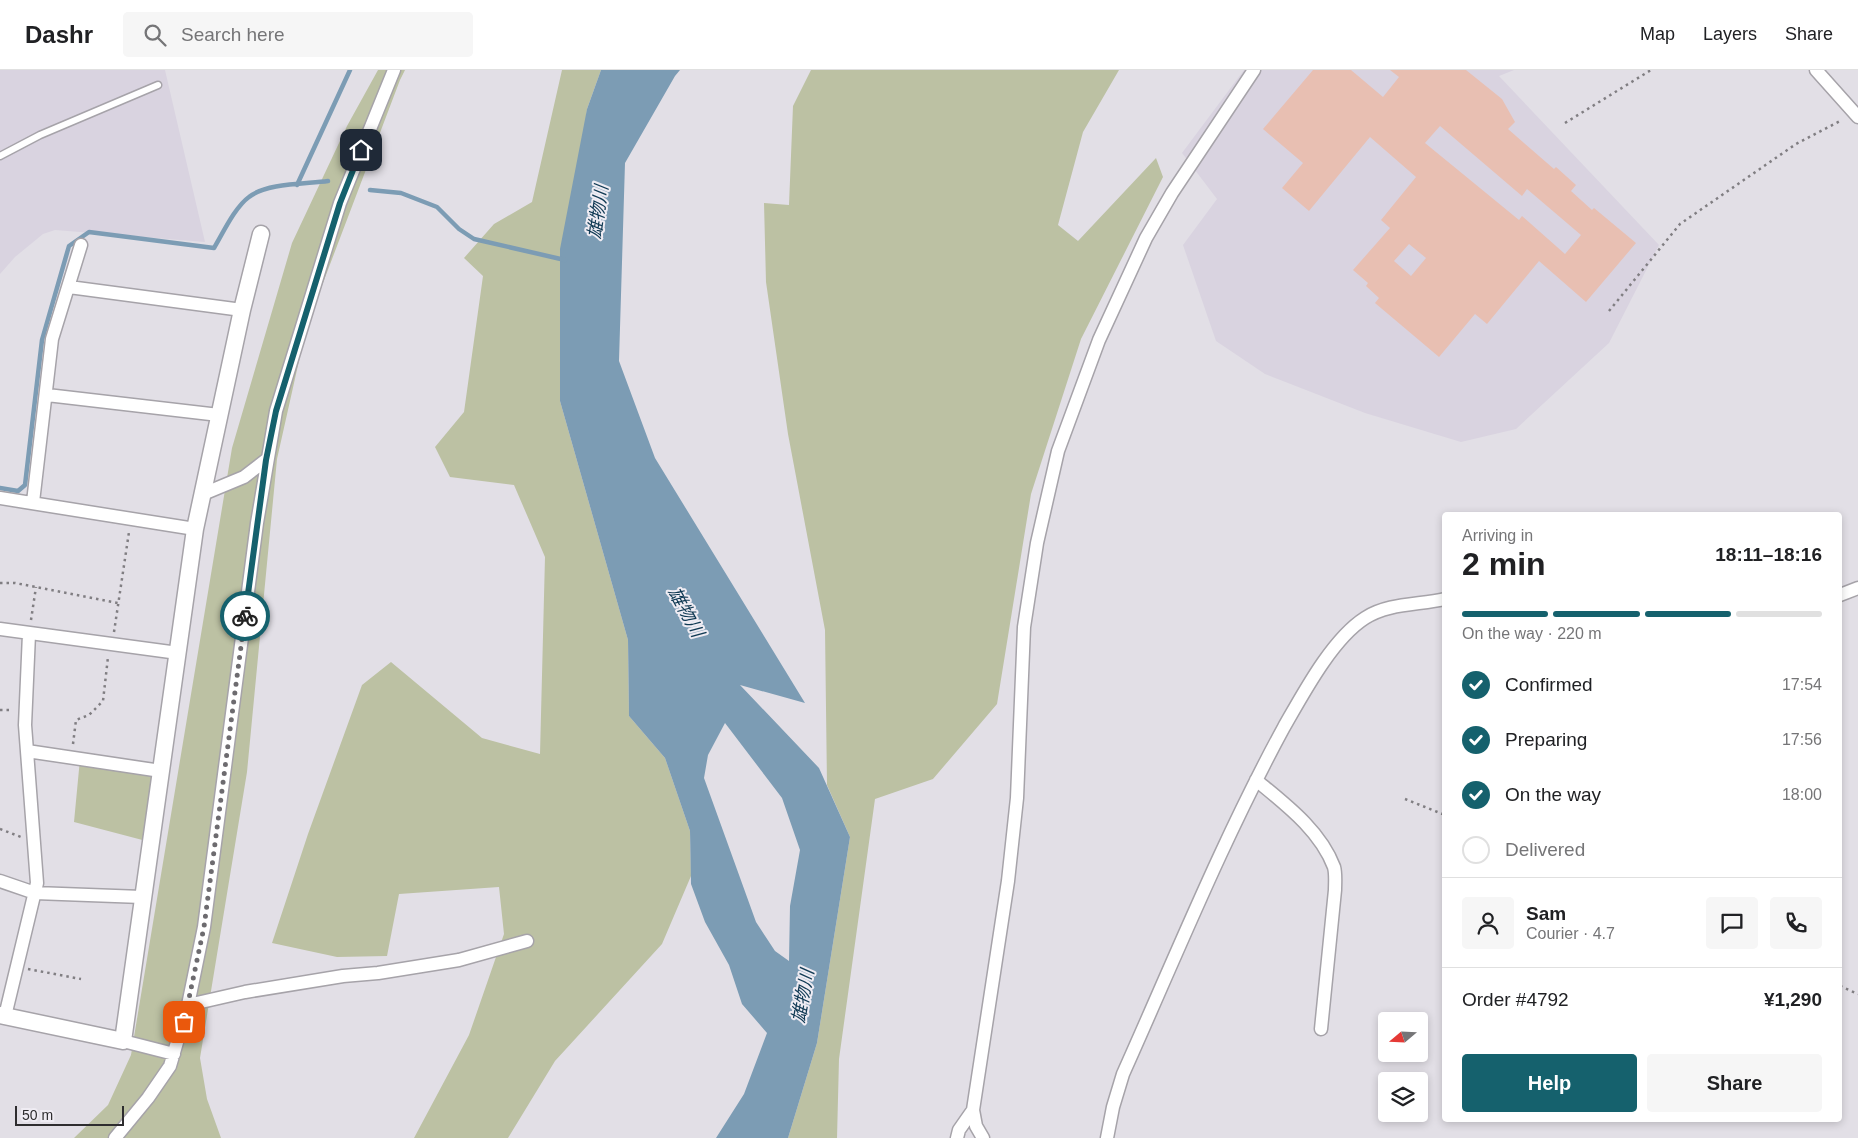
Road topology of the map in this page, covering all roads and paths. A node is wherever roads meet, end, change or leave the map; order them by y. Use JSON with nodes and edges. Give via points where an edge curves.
{"nodes":[{"id":1,"x":394,"y":70,"type":"edge"},
{"id":2,"x":1254,"y":70,"type":"edge"},
{"id":3,"x":1651,"y":70,"type":"edge"},
{"id":4,"x":1816,"y":70,"type":"edge"},
{"id":5,"x":158,"y":85,"type":"dead end"},
{"id":6,"x":1856,"y":115,"type":"edge"},
{"id":7,"x":1564,"y":123,"type":"dead end"},
{"id":8,"x":0,"y":156,"type":"edge"},
{"id":9,"x":261,"y":234,"type":"dead end"},
{"id":10,"x":81,"y":245,"type":"dead end"},
{"id":11,"x":69,"y":287,"type":"junction"},
{"id":12,"x":242,"y":310,"type":"junction"},
{"id":13,"x":1609,"y":311,"type":"dead end"},
{"id":14,"x":47,"y":395,"type":"junction"},
{"id":15,"x":219,"y":415,"type":"junction"},
{"id":16,"x":266,"y":460,"type":"junction"},
{"id":17,"x":202,"y":494,"type":"junction"},
{"id":18,"x":0,"y":498,"type":"edge"},
{"id":19,"x":33,"y":502,"type":"junction"},
{"id":20,"x":130,"y":518,"type":"junction"},
{"id":21,"x":195,"y":529,"type":"junction"},
{"id":22,"x":0,"y":583,"type":"edge"},
{"id":23,"x":36,"y":587,"type":"junction"},
{"id":24,"x":1858,"y":588,"type":"edge"},
{"id":25,"x":1842,"y":594,"type":"edge"},
{"id":26,"x":1442,"y":600,"type":"edge"},
{"id":27,"x":118,"y":603,"type":"junction"},
{"id":28,"x":0,"y":629,"type":"edge"},
{"id":29,"x":29,"y":634,"type":"junction"},
{"id":30,"x":109,"y":644,"type":"junction"},
{"id":31,"x":178,"y":653,"type":"junction"},
{"id":32,"x":27,"y":751,"type":"junction"},
{"id":33,"x":70,"y":758,"type":"junction"},
{"id":34,"x":161,"y":771,"type":"junction"},
{"id":35,"x":1256,"y":780,"type":"junction"},
{"id":36,"x":1406,"y":799,"type":"dead end"},
{"id":37,"x":1442,"y":815,"type":"edge"},
{"id":38,"x":0,"y":829,"type":"edge"},
{"id":39,"x":34,"y":842,"type":"junction"},
{"id":40,"x":0,"y":881,"type":"edge"},
{"id":41,"x":35,"y":893,"type":"junction"},
{"id":42,"x":142,"y":897,"type":"junction"},
{"id":43,"x":526,"y":941,"type":"dead end"},
{"id":44,"x":17,"y":968,"type":"junction"},
{"id":45,"x":81,"y":979,"type":"dead end"},
{"id":46,"x":1842,"y":987,"type":"edge"},
{"id":47,"x":1858,"y":994,"type":"edge"},
{"id":48,"x":188,"y":1005,"type":"junction"},
{"id":49,"x":3,"y":1016,"type":"edge"},
{"id":50,"x":1321,"y":1029,"type":"dead end"},
{"id":51,"x":123,"y":1041,"type":"junction"},
{"id":52,"x":174,"y":1054,"type":"junction"},
{"id":53,"x":973,"y":1110,"type":"junction"},
{"id":54,"x":115,"y":1138,"type":"edge"},
{"id":55,"x":957,"y":1138,"type":"edge"},
{"id":56,"x":983,"y":1138,"type":"edge"},
{"id":57,"x":1107,"y":1138,"type":"edge"}],
"edges":[{"from":1,"to":16,"type":"street","via":[[340,203],[276,411]]},
{"from":2,"to":53,"type":"street","via":[[1146,238],[1099,340],[1058,452],[1037,542],[1024,626],[1017,798],[1008,881]]},
{"from":3,"to":7,"type":"path"},
{"from":4,"to":6,"type":"street"},
{"from":5,"to":8,"type":"lane","via":[[40,135]]},
{"from":6,"to":13,"type":"path","via":[[1796,144],[1680,224]]},
{"from":9,"to":12,"type":"street"},
{"from":10,"to":11,"type":"street"},
{"from":11,"to":12,"type":"street"},
{"from":11,"to":14,"type":"street","via":[[52,339]]},
{"from":12,"to":15,"type":"street"},
{"from":14,"to":15,"type":"street"},
{"from":14,"to":19,"type":"street"},
{"from":15,"to":17,"type":"street"},
{"from":16,"to":17,"type":"street","via":[[244,477]]},
{"from":16,"to":48,"type":"street","via":[[206,918]]},
{"from":17,"to":21,"type":"street"},
{"from":18,"to":19,"type":"street"},
{"from":19,"to":20,"type":"street"},
{"from":20,"to":21,"type":"street"},
{"from":20,"to":27,"type":"path"},
{"from":21,"to":31,"type":"street"},
{"from":22,"to":23,"type":"path"},
{"from":23,"to":27,"type":"path"},
{"from":23,"to":29,"type":"path"},
{"from":24,"to":25,"type":"street"},
{"from":26,"to":35,"type":"street","via":[[1385,609],[1365,618],[1346,635],[1306,687]]},
{"from":27,"to":30,"type":"path","via":[[114,636]]},
{"from":28,"to":29,"type":"street"},
{"from":29,"to":30,"type":"street"},
{"from":29,"to":32,"type":"street"},
{"from":30,"to":31,"type":"street"},
{"from":30,"to":33,"type":"path","via":[[103,700],[89,715],[76,720]]},
{"from":31,"to":34,"type":"street"},
{"from":32,"to":33,"type":"street"},
{"from":32,"to":39,"type":"street"},
{"from":33,"to":34,"type":"street"},
{"from":34,"to":42,"type":"street"},
{"from":35,"to":50,"type":"street","via":[[1309,827],[1334,868],[1335,890]]},
{"from":35,"to":57,"type":"street","via":[[1123,1074]]},
{"from":36,"to":37,"type":"path"},
{"from":38,"to":39,"type":"path"},
{"from":39,"to":41,"type":"street"},
{"from":40,"to":41,"type":"street"},
{"from":41,"to":42,"type":"street"},
{"from":41,"to":44,"type":"street"},
{"from":42,"to":51,"type":"street"},
{"from":43,"to":48,"type":"street","via":[[459,960],[245,992]]},
{"from":44,"to":45,"type":"path"},
{"from":44,"to":49,"type":"street"},
{"from":46,"to":47,"type":"path"},
{"from":48,"to":52,"type":"street"},
{"from":49,"to":51,"type":"street"},
{"from":51,"to":52,"type":"street"},
{"from":52,"to":54,"type":"street","via":[[170,1066],[148,1098]]},
{"from":53,"to":55,"type":"street"},
{"from":53,"to":56,"type":"street","via":[[976,1126]]}]}
